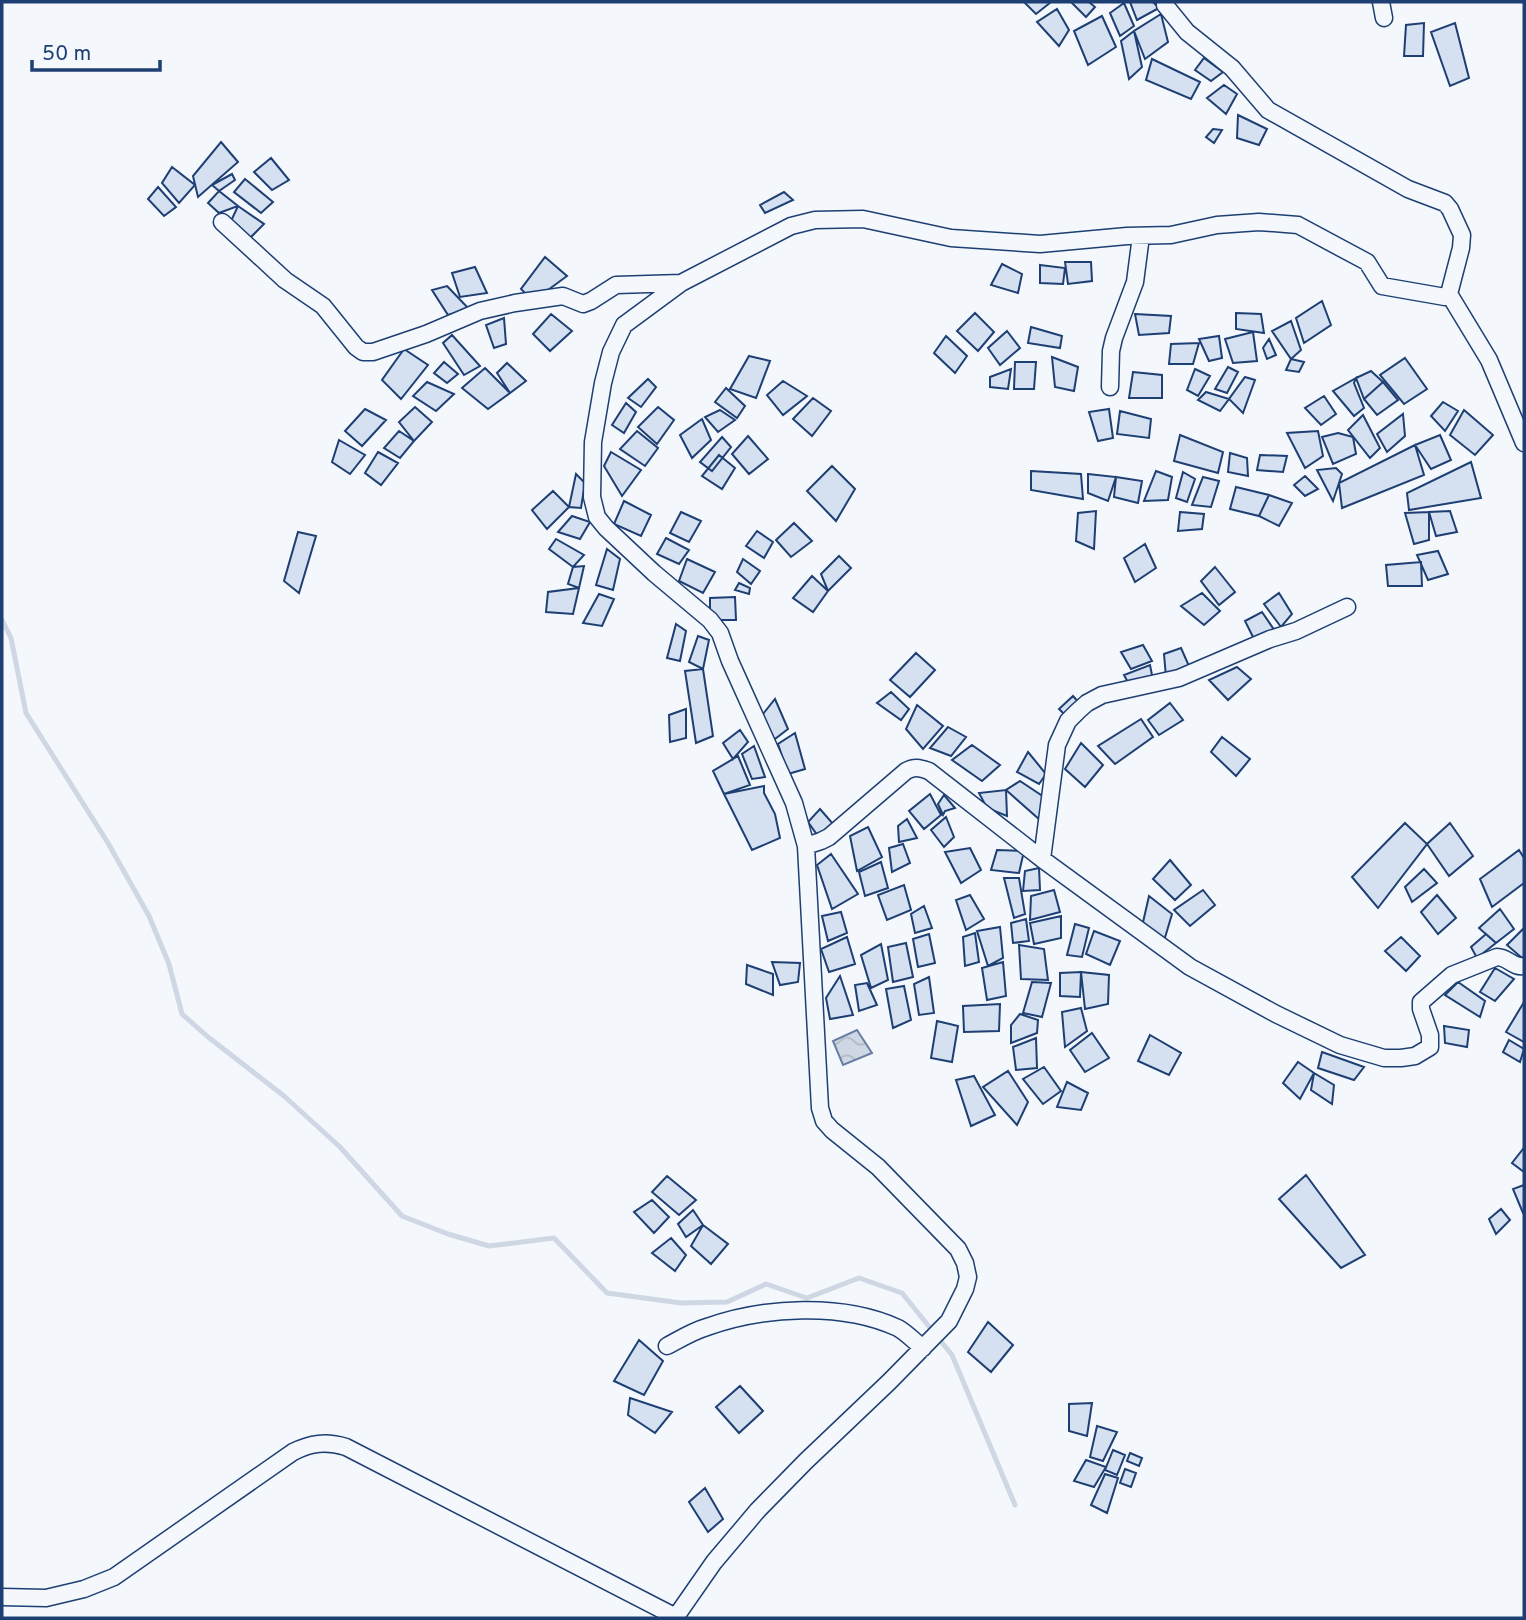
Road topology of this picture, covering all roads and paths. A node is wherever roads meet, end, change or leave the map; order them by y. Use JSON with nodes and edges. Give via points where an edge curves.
{"nodes":[{"id":1,"x":1165,"y":2,"type":"edge"},
{"id":2,"x":1381,"y":2,"type":"edge"},
{"id":3,"x":1384,"y":18,"type":"dead end"},
{"id":4,"x":222,"y":222,"type":"dead end"},
{"id":5,"x":1141,"y":236,"type":"junction"},
{"id":6,"x":681,"y":283,"type":"junction"},
{"id":7,"x":1449,"y":294,"type":"junction"},
{"id":8,"x":1110,"y":387,"type":"dead end"},
{"id":9,"x":1524,"y":443,"type":"edge"},
{"id":10,"x":1347,"y":607,"type":"dead end"},
{"id":11,"x":806,"y":846,"type":"junction"},
{"id":12,"x":1042,"y":859,"type":"junction"},
{"id":13,"x":1524,"y":967,"type":"edge"},
{"id":14,"x":929,"y":1343,"type":"junction"},
{"id":15,"x":667,"y":1346,"type":"dead end"},
{"id":16,"x":2,"y":1597,"type":"edge"},
{"id":17,"x":676,"y":1618,"type":"edge"}],
"edges":[{"from":1,"to":7,"type":"street","via":[[1187,32],[1232,68],[1268,110],[1408,188],[1445,203],[1462,234]]},
{"from":2,"to":3,"type":"street"},
{"from":4,"to":6,"type":"street","via":[[285,281],[323,306],[363,352],[515,303],[563,296],[583,304],[616,285]]},
{"from":5,"to":6,"type":"street","via":[[1040,244],[951,238],[863,219],[815,219],[791,226]]},
{"from":5,"to":7,"type":"street","via":[[1259,222],[1298,225],[1367,262],[1382,286]]},
{"from":5,"to":8,"type":"street","via":[[1135,282],[1111,351]]},
{"from":6,"to":11,"type":"street","via":[[624,325],[611,352],[593,442],[592,498],[597,517],[606,528],[720,633],[794,803]]},
{"from":7,"to":9,"type":"street","via":[[1489,360]]},
{"from":10,"to":12,"type":"street","via":[[1179,678],[1102,695],[1087,703],[1068,721],[1057,745]]},
{"from":11,"to":12,"type":"street","via":[[829,837],[913,767],[929,771]]},
{"from":11,"to":14,"type":"street","via":[[824,1121],[878,1167],[958,1249],[965,1263],[965,1289],[949,1321]]},
{"from":12,"to":13,"type":"street","via":[[1190,967],[1318,1035],[1384,1058],[1415,1056],[1430,1047],[1421,1002],[1452,975],[1497,957]]},
{"from":14,"to":15,"type":"street","via":[[872,1319],[786,1310],[704,1327]]},
{"from":14,"to":17,"type":"street","via":[[758,1510],[714,1562]]},
{"from":16,"to":17,"type":"street","via":[[46,1598],[114,1577],[293,1452],[307,1445],[333,1443]]}]}
